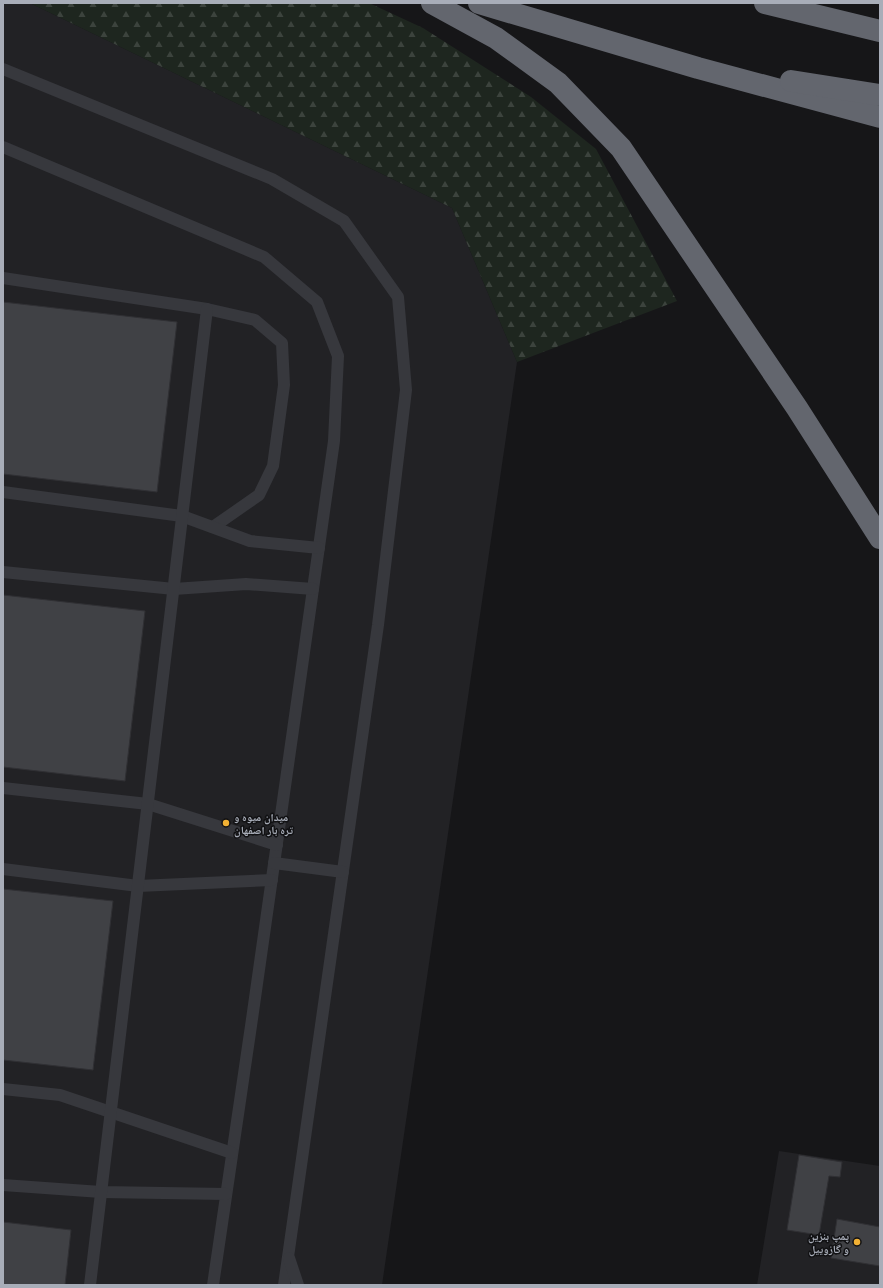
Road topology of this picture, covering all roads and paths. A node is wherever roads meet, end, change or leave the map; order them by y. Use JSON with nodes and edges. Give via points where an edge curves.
{"nodes":[{"id":1,"x":432,"y":3,"type":"edge"},
{"id":2,"x":479,"y":3,"type":"edge"},
{"id":3,"x":766,"y":3,"type":"edge"},
{"id":4,"x":880,"y":31,"type":"edge"},
{"id":5,"x":3,"y":68,"type":"edge"},
{"id":6,"x":698,"y":68,"type":"junction"},
{"id":7,"x":880,"y":94,"type":"edge"},
{"id":8,"x":880,"y":116,"type":"edge"},
{"id":9,"x":3,"y":147,"type":"edge"},
{"id":10,"x":3,"y":278,"type":"edge"},
{"id":11,"x":207,"y":309,"type":"junction"},
{"id":12,"x":3,"y":492,"type":"edge"},
{"id":13,"x":182,"y":516,"type":"junction"},
{"id":14,"x":213,"y":527,"type":"junction"},
{"id":15,"x":880,"y":538,"type":"edge"},
{"id":16,"x":318,"y":548,"type":"junction"},
{"id":17,"x":3,"y":572,"type":"edge"},
{"id":18,"x":174,"y":589,"type":"junction"},
{"id":19,"x":313,"y":589,"type":"junction"},
{"id":20,"x":3,"y":788,"type":"edge"},
{"id":21,"x":148,"y":804,"type":"junction"},
{"id":22,"x":277,"y":845,"type":"junction"},
{"id":23,"x":274,"y":863,"type":"junction"},
{"id":24,"x":3,"y":869,"type":"edge"},
{"id":25,"x":343,"y":872,"type":"junction"},
{"id":26,"x":272,"y":880,"type":"junction"},
{"id":27,"x":138,"y":886,"type":"junction"},
{"id":28,"x":3,"y":1089,"type":"edge"},
{"id":29,"x":111,"y":1111,"type":"junction"},
{"id":30,"x":232,"y":1153,"type":"junction"},
{"id":31,"x":3,"y":1185,"type":"edge"},
{"id":32,"x":101,"y":1192,"type":"junction"},
{"id":33,"x":226,"y":1194,"type":"junction"},
{"id":34,"x":288,"y":1256,"type":"junction"},
{"id":35,"x":90,"y":1285,"type":"edge"},
{"id":36,"x":212,"y":1285,"type":"edge"},
{"id":37,"x":284,"y":1285,"type":"edge"},
{"id":38,"x":298,"y":1285,"type":"edge"}],
"edges":[{"from":1,"to":15,"type":"highway","via":[[496,38],[558,83],[622,148],[797,408]]},
{"from":2,"to":6,"type":"highway"},
{"from":3,"to":4,"type":"highway"},
{"from":5,"to":25,"type":"lane","via":[[286,187],[344,221],[398,297],[406,390],[378,625]]},
{"from":6,"to":7,"type":"highway"},
{"from":6,"to":8,"type":"highway"},
{"from":9,"to":16,"type":"lane","via":[[264,257],[317,302],[338,356],[334,441]]},
{"from":10,"to":11,"type":"lane"},
{"from":11,"to":13,"type":"lane"},
{"from":11,"to":14,"type":"lane","via":[[255,320],[282,343],[284,385],[273,466],[259,495]]},
{"from":12,"to":13,"type":"lane"},
{"from":13,"to":14,"type":"lane"},
{"from":13,"to":18,"type":"lane"},
{"from":14,"to":16,"type":"lane","via":[[250,541]]},
{"from":16,"to":19,"type":"lane"},
{"from":17,"to":18,"type":"lane"},
{"from":18,"to":19,"type":"lane","via":[[246,584]]},
{"from":18,"to":21,"type":"lane"},
{"from":19,"to":22,"type":"lane"},
{"from":20,"to":21,"type":"lane"},
{"from":21,"to":22,"type":"lane"},
{"from":21,"to":27,"type":"lane"},
{"from":22,"to":23,"type":"lane"},
{"from":23,"to":25,"type":"lane"},
{"from":23,"to":26,"type":"lane"},
{"from":24,"to":27,"type":"lane"},
{"from":25,"to":34,"type":"lane"},
{"from":26,"to":27,"type":"lane"},
{"from":26,"to":30,"type":"lane"},
{"from":27,"to":29,"type":"lane"},
{"from":28,"to":29,"type":"lane","via":[[60,1095]]},
{"from":29,"to":30,"type":"lane"},
{"from":29,"to":32,"type":"lane"},
{"from":30,"to":33,"type":"lane"},
{"from":31,"to":32,"type":"lane"},
{"from":32,"to":33,"type":"lane"},
{"from":32,"to":35,"type":"lane"},
{"from":33,"to":36,"type":"lane"},
{"from":34,"to":37,"type":"lane"},
{"from":34,"to":38,"type":"lane"}]}
